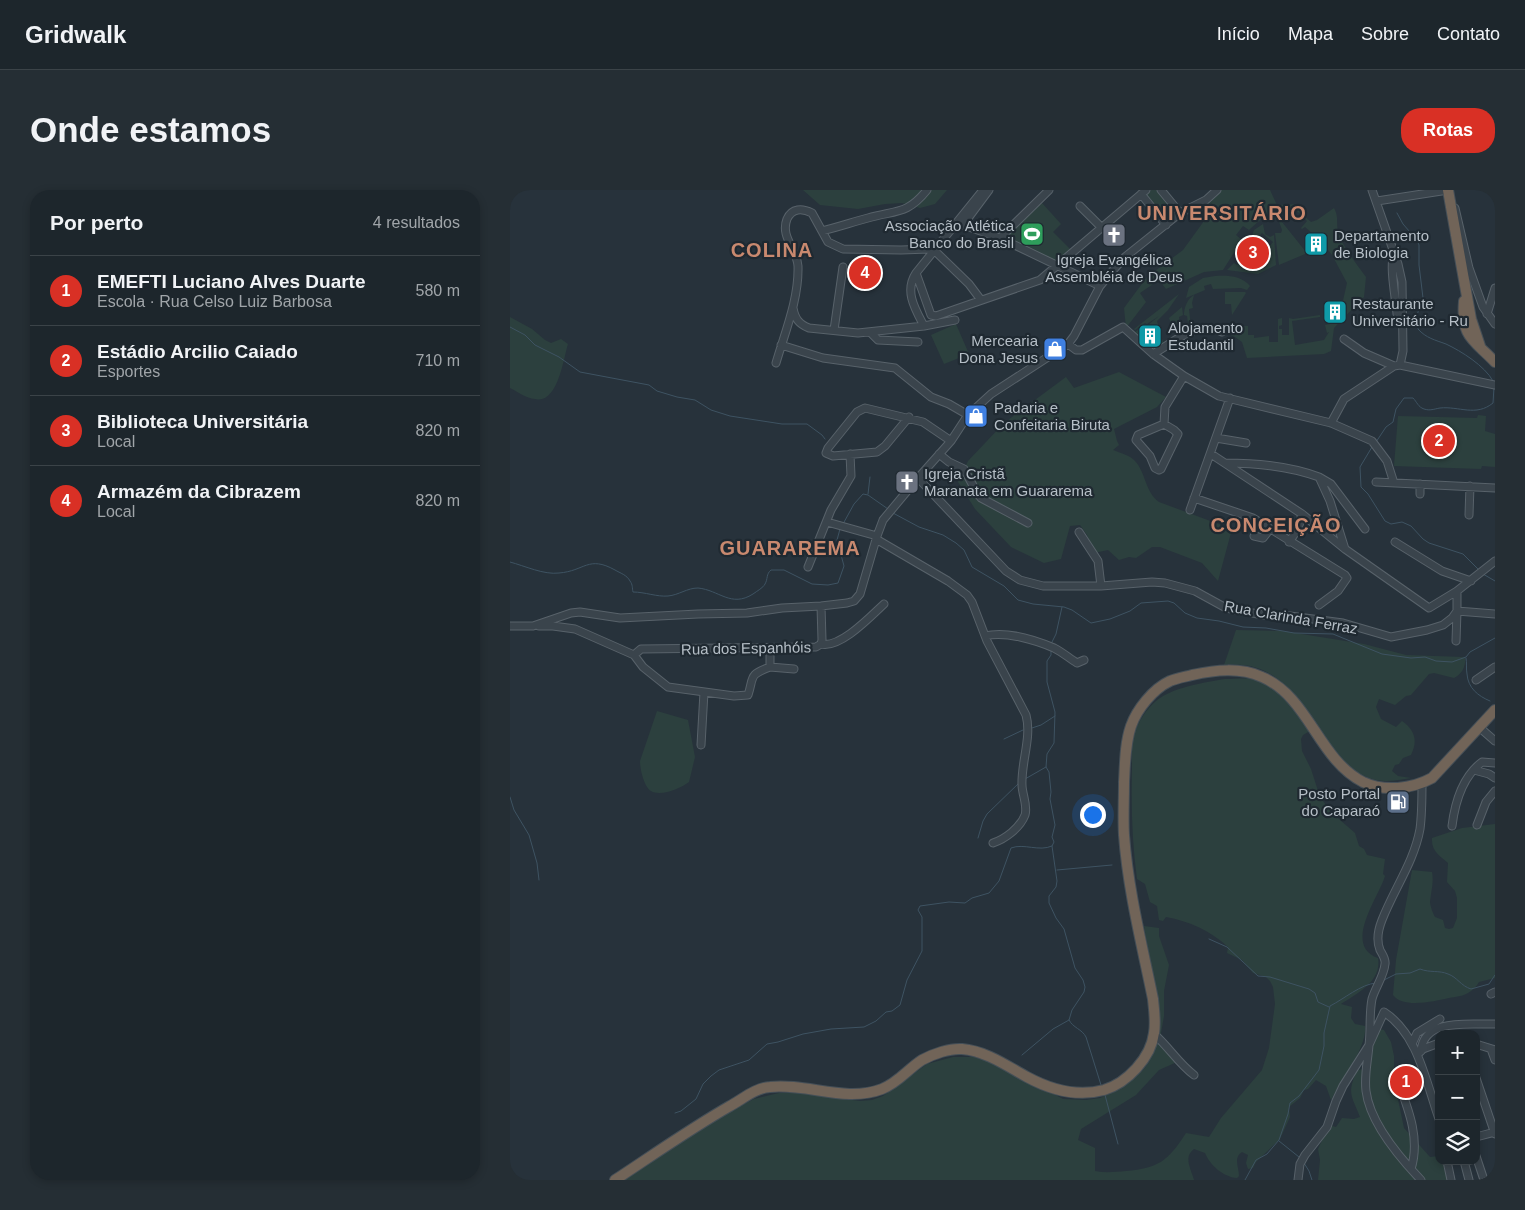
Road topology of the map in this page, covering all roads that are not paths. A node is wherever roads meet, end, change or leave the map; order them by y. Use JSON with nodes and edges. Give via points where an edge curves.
{"nodes":[{"id":1,"x":927,"y":190,"type":"edge"},
{"id":2,"x":983,"y":190,"type":"edge"},
{"id":3,"x":989,"y":190,"type":"edge"},
{"id":4,"x":1049,"y":190,"type":"edge"},
{"id":5,"x":1161,"y":190,"type":"edge"},
{"id":6,"x":1218,"y":190,"type":"edge"},
{"id":7,"x":1372,"y":190,"type":"edge"},
{"id":8,"x":1143,"y":192,"type":"edge"},
{"id":9,"x":1449,"y":193,"type":"edge"},
{"id":10,"x":1376,"y":201,"type":"junction"},
{"id":11,"x":1080,"y":206,"type":"dead end"},
{"id":12,"x":1180,"y":213,"type":"junction"},
{"id":13,"x":958,"y":225,"type":"junction"},
{"id":14,"x":1166,"y":225,"type":"junction"},
{"id":15,"x":1101,"y":227,"type":"junction"},
{"id":16,"x":822,"y":231,"type":"junction"},
{"id":17,"x":1000,"y":238,"type":"junction"},
{"id":18,"x":934,"y":251,"type":"junction"},
{"id":19,"x":1394,"y":255,"type":"junction"},
{"id":20,"x":843,"y":266,"type":"dead end"},
{"id":21,"x":1058,"y":266,"type":"junction"},
{"id":22,"x":916,"y":273,"type":"junction"},
{"id":23,"x":1100,"y":286,"type":"junction"},
{"id":24,"x":1495,"y":288,"type":"edge"},
{"id":25,"x":981,"y":300,"type":"junction"},
{"id":26,"x":792,"y":305,"type":"junction"},
{"id":27,"x":1397,"y":314,"type":"dead end"},
{"id":28,"x":1486,"y":314,"type":"junction"},
{"id":29,"x":955,"y":320,"type":"dead end"},
{"id":30,"x":1495,"y":324,"type":"edge"},
{"id":31,"x":924,"y":326,"type":"junction"},
{"id":32,"x":834,"y":330,"type":"junction"},
{"id":33,"x":870,"y":332,"type":"junction"},
{"id":34,"x":1222,"y":332,"type":"dead end"},
{"id":35,"x":1344,"y":339,"type":"dead end"},
{"id":36,"x":918,"y":342,"type":"dead end"},
{"id":37,"x":1068,"y":344,"type":"junction"},
{"id":38,"x":781,"y":345,"type":"junction"},
{"id":39,"x":1153,"y":354,"type":"junction"},
{"id":40,"x":1495,"y":362,"type":"edge"},
{"id":41,"x":776,"y":363,"type":"dead end"},
{"id":42,"x":1397,"y":366,"type":"junction"},
{"id":43,"x":1184,"y":376,"type":"junction"},
{"id":44,"x":1494,"y":384,"type":"edge"},
{"id":45,"x":1230,"y":398,"type":"junction"},
{"id":46,"x":968,"y":415,"type":"junction"},
{"id":47,"x":909,"y":417,"type":"junction"},
{"id":48,"x":1331,"y":423,"type":"junction"},
{"id":49,"x":1164,"y":424,"type":"junction"},
{"id":50,"x":1216,"y":438,"type":"junction"},
{"id":51,"x":951,"y":440,"type":"junction"},
{"id":52,"x":1246,"y":443,"type":"dead end"},
{"id":53,"x":850,"y":454,"type":"junction"},
{"id":54,"x":939,"y":454,"type":"junction"},
{"id":55,"x":1211,"y":454,"type":"junction"},
{"id":56,"x":1224,"y":463,"type":"junction"},
{"id":57,"x":1319,"y":477,"type":"junction"},
{"id":58,"x":918,"y":478,"type":"junction"},
{"id":59,"x":1376,"y":482,"type":"dead end"},
{"id":60,"x":1394,"y":483,"type":"junction"},
{"id":61,"x":1420,"y":484,"type":"junction"},
{"id":62,"x":1470,"y":486,"type":"junction"},
{"id":63,"x":1495,"y":488,"type":"edge"},
{"id":64,"x":1420,"y":494,"type":"dead end"},
{"id":65,"x":1194,"y":498,"type":"junction"},
{"id":66,"x":1190,"y":510,"type":"dead end"},
{"id":67,"x":1302,"y":514,"type":"junction"},
{"id":68,"x":1470,"y":515,"type":"dead end"},
{"id":69,"x":827,"y":522,"type":"junction"},
{"id":70,"x":1028,"y":524,"type":"dead end"},
{"id":71,"x":1270,"y":528,"type":"junction"},
{"id":72,"x":1365,"y":529,"type":"dead end"},
{"id":73,"x":1079,"y":532,"type":"dead end"},
{"id":74,"x":1254,"y":536,"type":"dead end"},
{"id":75,"x":876,"y":537,"type":"junction"},
{"id":76,"x":1289,"y":542,"type":"junction"},
{"id":77,"x":1395,"y":542,"type":"dead end"},
{"id":78,"x":1345,"y":549,"type":"junction"},
{"id":79,"x":1495,"y":560,"type":"edge"},
{"id":80,"x":808,"y":567,"type":"dead end"},
{"id":81,"x":1471,"y":581,"type":"junction"},
{"id":82,"x":1101,"y":586,"type":"junction"},
{"id":83,"x":1457,"y":591,"type":"junction"},
{"id":84,"x":884,"y":604,"type":"dead end"},
{"id":85,"x":1319,"y":605,"type":"dead end"},
{"id":86,"x":822,"y":606,"type":"junction"},
{"id":87,"x":1457,"y":611,"type":"junction"},
{"id":88,"x":1495,"y":614,"type":"edge"},
{"id":89,"x":510,"y":626,"type":"edge"},
{"id":90,"x":533,"y":626,"type":"junction"},
{"id":91,"x":985,"y":636,"type":"junction"},
{"id":92,"x":1456,"y":641,"type":"dead end"},
{"id":93,"x":821,"y":644,"type":"junction"},
{"id":94,"x":770,"y":649,"type":"junction"},
{"id":95,"x":634,"y":655,"type":"junction"},
{"id":96,"x":1084,"y":660,"type":"dead end"},
{"id":97,"x":1495,"y":667,"type":"edge"},
{"id":98,"x":770,"y":668,"type":"junction"},
{"id":99,"x":794,"y":669,"type":"dead end"},
{"id":100,"x":1476,"y":680,"type":"dead end"},
{"id":101,"x":704,"y":692,"type":"junction"},
{"id":102,"x":1495,"y":710,"type":"edge"},
{"id":103,"x":1479,"y":727,"type":"junction"},
{"id":104,"x":1495,"y":741,"type":"edge"},
{"id":105,"x":701,"y":745,"type":"dead end"},
{"id":106,"x":1495,"y":763,"type":"edge"},
{"id":107,"x":1474,"y":770,"type":"junction"},
{"id":108,"x":1495,"y":778,"type":"edge"},
{"id":109,"x":1422,"y":783,"type":"junction"},
{"id":110,"x":1495,"y":791,"type":"edge"},
{"id":111,"x":1477,"y":825,"type":"dead end"},
{"id":112,"x":1452,"y":826,"type":"dead end"},
{"id":113,"x":993,"y":843,"type":"dead end"},
{"id":114,"x":1440,"y":1019,"type":"dead end"},
{"id":115,"x":1495,"y":1024,"type":"edge"},
{"id":116,"x":1154,"y":1034,"type":"junction"},
{"id":117,"x":1412,"y":1044,"type":"junction"},
{"id":118,"x":1369,"y":1045,"type":"junction"},
{"id":119,"x":1435,"y":1045,"type":"edge"},
{"id":120,"x":1480,"y":1045,"type":"edge"},
{"id":121,"x":1493,"y":1049,"type":"edge"},
{"id":122,"x":1419,"y":1053,"type":"junction"},
{"id":123,"x":1495,"y":1060,"type":"edge"},
{"id":124,"x":1194,"y":1075,"type":"dead end"},
{"id":125,"x":1396,"y":1076,"type":"dead end"},
{"id":126,"x":1480,"y":1090,"type":"edge"},
{"id":127,"x":1435,"y":1106,"type":"edge"},
{"id":128,"x":1495,"y":1133,"type":"edge"},
{"id":129,"x":1480,"y":1136,"type":"edge"},
{"id":130,"x":1448,"y":1165,"type":"edge"},
{"id":131,"x":1465,"y":1165,"type":"edge"},
{"id":132,"x":1479,"y":1165,"type":"edge"},
{"id":133,"x":1411,"y":1170,"type":"junction"},
{"id":134,"x":1483,"y":1177,"type":"dead end"},
{"id":135,"x":615,"y":1180,"type":"edge"},
{"id":136,"x":1298,"y":1180,"type":"edge"},
{"id":137,"x":1421,"y":1180,"type":"edge"},
{"id":138,"x":1451,"y":1180,"type":"edge"},
{"id":139,"x":1469,"y":1180,"type":"edge"}],
"edges":[{"from":1,"to":16,"type":"street","via":[[904,210]]},
{"from":2,"to":13,"type":"street"},
{"from":3,"to":13,"type":"street"},
{"from":4,"to":17,"type":"street"},
{"from":5,"to":12,"type":"street"},
{"from":6,"to":12,"type":"street"},
{"from":7,"to":10,"type":"street"},
{"from":8,"to":14,"type":"street"},
{"from":8,"to":15,"type":"street"},
{"from":9,"to":10,"type":"street"},
{"from":9,"to":28,"type":"street","via":[[1457,212],[1469,268]]},
{"from":9,"to":40,"type":"highway","via":[[1465,286],[1467,319],[1480,346]]},
{"from":10,"to":19,"type":"street"},
{"from":11,"to":15,"type":"street"},
{"from":12,"to":14,"type":"street"},
{"from":13,"to":17,"type":"street"},
{"from":13,"to":18,"type":"street"},
{"from":14,"to":23,"type":"street","via":[[1125,258]]},
{"from":15,"to":21,"type":"street"},
{"from":16,"to":18,"type":"street","via":[[828,242],[843,249]]},
{"from":16,"to":26,"type":"street","via":[[816,218],[806,210],[793,211],[786,222],[786,237],[798,264]]},
{"from":17,"to":21,"type":"street"},
{"from":18,"to":22,"type":"street"},
{"from":18,"to":25,"type":"street"},
{"from":19,"to":27,"type":"street","via":[[1391,260]]},
{"from":19,"to":42,"type":"street","via":[[1402,282],[1403,301],[1403,351]]},
{"from":20,"to":32,"type":"street"},
{"from":21,"to":23,"type":"street"},
{"from":21,"to":25,"type":"street","via":[[1037,282]]},
{"from":22,"to":25,"type":"street","via":[[933,316]]},
{"from":22,"to":31,"type":"street","via":[[910,284],[911,295]]},
{"from":23,"to":37,"type":"street"},
{"from":24,"to":28,"type":"street"},
{"from":26,"to":32,"type":"street","via":[[795,317],[804,326]]},
{"from":26,"to":38,"type":"street"},
{"from":28,"to":30,"type":"street"},
{"from":29,"to":31,"type":"street"},
{"from":31,"to":33,"type":"street"},
{"from":32,"to":33,"type":"street"},
{"from":33,"to":36,"type":"street","via":[[878,340]]},
{"from":34,"to":39,"type":"street","via":[[1211,327],[1195,329]]},
{"from":35,"to":42,"type":"street","via":[[1364,353]]},
{"from":37,"to":39,"type":"street","via":[[1082,350],[1123,327]]},
{"from":37,"to":46,"type":"street","via":[[991,394]]},
{"from":38,"to":41,"type":"street"},
{"from":38,"to":46,"type":"street","via":[[823,358],[895,368],[931,397]]},
{"from":39,"to":43,"type":"street"},
{"from":42,"to":44,"type":"street"},
{"from":42,"to":48,"type":"street","via":[[1344,399]]},
{"from":43,"to":45,"type":"street","via":[[1220,396]]},
{"from":43,"to":49,"type":"street","via":[[1164,407]]},
{"from":45,"to":48,"type":"street"},
{"from":45,"to":50,"type":"street"},
{"from":46,"to":51,"type":"street"},
{"from":47,"to":51,"type":"street","via":[[930,425]]},
{"from":47,"to":53,"type":"street","via":[[880,450]]},
{"from":47,"to":53,"type":"street","via":[[862,408],[826,454]]},
{"from":48,"to":60,"type":"street","via":[[1372,441],[1387,461]]},
{"from":49,"to":49,"type":"street","via":[[1138,435],[1136,440],[1159,470],[1178,434]]},
{"from":50,"to":52,"type":"street"},
{"from":50,"to":55,"type":"street"},
{"from":51,"to":54,"type":"street"},
{"from":53,"to":69,"type":"street","via":[[851,476]]},
{"from":54,"to":58,"type":"street"},
{"from":54,"to":70,"type":"street","via":[[964,469],[981,498]]},
{"from":55,"to":56,"type":"street"},
{"from":55,"to":65,"type":"street"},
{"from":56,"to":57,"type":"street","via":[[1275,466]]},
{"from":56,"to":67,"type":"street"},
{"from":57,"to":72,"type":"street","via":[[1331,484]]},
{"from":57,"to":78,"type":"street"},
{"from":58,"to":75,"type":"street","via":[[890,511]]},
{"from":58,"to":82,"type":"street","name":"Rua Clarinda Ferraz","via":[[1012,576],[1043,586]]},
{"from":59,"to":60,"type":"street"},
{"from":60,"to":61,"type":"street"},
{"from":61,"to":62,"type":"street"},
{"from":61,"to":64,"type":"street"},
{"from":62,"to":63,"type":"street"},
{"from":62,"to":68,"type":"street"},
{"from":65,"to":66,"type":"street"},
{"from":65,"to":71,"type":"street","via":[[1238,512]]},
{"from":67,"to":76,"type":"street","via":[[1298,529]]},
{"from":67,"to":78,"type":"street"},
{"from":69,"to":75,"type":"street"},
{"from":69,"to":80,"type":"street"},
{"from":71,"to":74,"type":"street","via":[[1263,538]]},
{"from":71,"to":76,"type":"street"},
{"from":73,"to":82,"type":"street","via":[[1098,561]]},
{"from":75,"to":86,"type":"street","via":[[860,594],[854,601]]},
{"from":75,"to":91,"type":"street","via":[[963,590],[972,602]]},
{"from":76,"to":85,"type":"street","via":[[1347,576],[1338,591]]},
{"from":77,"to":81,"type":"street","via":[[1442,571]]},
{"from":78,"to":83,"type":"street","via":[[1429,608]]},
{"from":79,"to":81,"type":"street"},
{"from":81,"to":83,"type":"street"},
{"from":82,"to":87,"type":"street","name":"Rua Clarinda Ferraz","via":[[1165,583],[1194,591],[1226,608],[1330,621],[1391,637],[1442,625]]},
{"from":83,"to":87,"type":"street"},
{"from":84,"to":93,"type":"street","via":[[843,639],[830,645]]},
{"from":86,"to":90,"type":"street","via":[[747,614],[627,618],[570,613]]},
{"from":86,"to":93,"type":"street","name":"Rua dos Espanhóis"},
{"from":87,"to":88,"type":"street"},
{"from":87,"to":92,"type":"street"},
{"from":89,"to":90,"type":"street"},
{"from":90,"to":95,"type":"street","via":[[575,629]]},
{"from":91,"to":96,"type":"street","via":[[1008,635],[1051,647],[1077,663]]},
{"from":91,"to":113,"type":"street","via":[[1028,720],[1022,782],[1025,813],[1008,835]]},
{"from":93,"to":94,"type":"street","name":"Rua dos Espanhóis"},
{"from":94,"to":95,"type":"street","name":"Rua dos Espanhóis","via":[[641,649]]},
{"from":94,"to":98,"type":"street"},
{"from":95,"to":101,"type":"street","via":[[668,688]]},
{"from":97,"to":100,"type":"street"},
{"from":98,"to":99,"type":"street"},
{"from":98,"to":101,"type":"street","via":[[755,675],[748,696]]},
{"from":101,"to":105,"type":"street"},
{"from":102,"to":103,"type":"highway"},
{"from":103,"to":104,"type":"street"},
{"from":103,"to":109,"type":"highway","via":[[1441,770]]},
{"from":106,"to":107,"type":"street","via":[[1482,762]]},
{"from":107,"to":108,"type":"street"},
{"from":107,"to":112,"type":"street","via":[[1457,798]]},
{"from":109,"to":116,"type":"highway","via":[[1386,788],[1360,781],[1328,750],[1289,696],[1272,681],[1254,674],[1236,670],[1207,672],[1170,681],[1151,696],[1130,728],[1124,835],[1130,885],[1153,999]]},
{"from":109,"to":118,"type":"street","via":[[1422,813],[1416,843],[1378,932],[1385,965],[1371,1008]]},
{"from":110,"to":111,"type":"street","via":[[1486,802]]},
{"from":114,"to":117,"type":"street","via":[[1417,1033]]},
{"from":115,"to":122,"type":"street","via":[[1434,1029],[1423,1040]]},
{"from":116,"to":124,"type":"street"},
{"from":116,"to":135,"type":"highway","via":[[1150,1048],[1137,1068],[1105,1089],[1088,1092],[1068,1092],[1038,1082],[984,1054],[962,1049],[922,1060],[897,1081],[868,1093],[768,1087],[712,1116]]},
{"from":117,"to":118,"type":"street","via":[[1401,1026],[1384,1012]]},
{"from":117,"to":122,"type":"street"},
{"from":118,"to":133,"type":"street","via":[[1365,1080],[1368,1100],[1388,1141]]},
{"from":118,"to":136,"type":"street","via":[[1343,1086],[1327,1127],[1300,1164]]},
{"from":119,"to":122,"type":"street"},
{"from":120,"to":121,"type":"street"},
{"from":121,"to":123,"type":"street"},
{"from":122,"to":127,"type":"street"},
{"from":125,"to":133,"type":"street","via":[[1414,1128]]},
{"from":126,"to":128,"type":"street"},
{"from":128,"to":129,"type":"street"},
{"from":130,"to":138,"type":"street"},
{"from":131,"to":139,"type":"street"},
{"from":132,"to":134,"type":"street"},
{"from":133,"to":137,"type":"street"}]}
